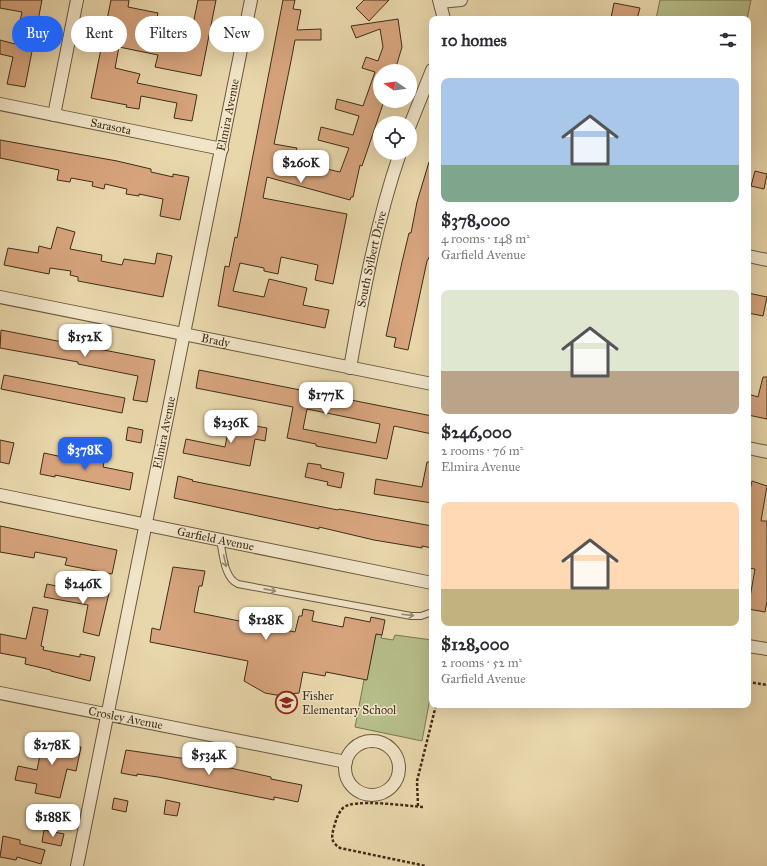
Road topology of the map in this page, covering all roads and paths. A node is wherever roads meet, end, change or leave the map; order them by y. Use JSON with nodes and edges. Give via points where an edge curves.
{"nodes":[{"id":1,"x":77,"y":0,"type":"edge"},
{"id":2,"x":251,"y":0,"type":"edge"},
{"id":3,"x":461,"y":0,"type":"edge"},
{"id":4,"x":439,"y":1,"type":"edge"},
{"id":5,"x":443,"y":16,"type":"edge"},
{"id":6,"x":429,"y":78,"type":"edge"},
{"id":7,"x":0,"y":104,"type":"edge"},
{"id":8,"x":54,"y":115,"type":"junction"},
{"id":9,"x":414,"y":116,"type":"edge"},
{"id":10,"x":222,"y":149,"type":"junction"},
{"id":11,"x":398,"y":160,"type":"edge"},
{"id":12,"x":751,"y":257,"type":"edge"},
{"id":13,"x":767,"y":260,"type":"edge"},
{"id":14,"x":0,"y":297,"type":"edge"},
{"id":15,"x":185,"y":334,"type":"junction"},
{"id":16,"x":350,"y":368,"type":"junction"},
{"id":17,"x":429,"y":383,"type":"edge"},
{"id":18,"x":751,"y":449,"type":"edge"},
{"id":19,"x":767,"y":452,"type":"edge"},
{"id":20,"x":0,"y":495,"type":"edge"},
{"id":21,"x":146,"y":525,"type":"junction"},
{"id":22,"x":220,"y":540,"type":"junction"},
{"id":23,"x":429,"y":582,"type":"edge"},
{"id":24,"x":429,"y":613,"type":"edge"},
{"id":25,"x":751,"y":646,"type":"edge"},
{"id":26,"x":767,"y":649,"type":"edge"},
{"id":27,"x":751,"y":682,"type":"edge"},
{"id":28,"x":767,"y":685,"type":"edge"},
{"id":29,"x":0,"y":694,"type":"edge"},
{"id":30,"x":435,"y":708,"type":"edge"},
{"id":31,"x":109,"y":716,"type":"junction"},
{"id":32,"x":346,"y":762,"type":"junction"},
{"id":33,"x":418,"y":806,"type":"junction"},
{"id":34,"x":423,"y":807,"type":"dead end"},
{"id":35,"x":77,"y":866,"type":"edge"},
{"id":36,"x":426,"y":866,"type":"edge"}],
"edges":[{"from":1,"to":8,"type":"street"},
{"from":2,"to":10,"type":"street","name":"Elmira Avenue"},
{"from":3,"to":4,"type":"street"},
{"from":4,"to":5,"type":"street"},
{"from":6,"to":9,"type":"street"},
{"from":7,"to":8,"type":"street","name":"Sarasota"},
{"from":8,"to":10,"type":"street","name":"Sarasota"},
{"from":10,"to":15,"type":"street","name":"Elmira Avenue"},
{"from":11,"to":16,"type":"street","name":"South Sylbert Drive","via":[[371,257]]},
{"from":12,"to":13,"type":"street"},
{"from":14,"to":15,"type":"street","name":"Brady"},
{"from":15,"to":16,"type":"street","name":"Brady"},
{"from":15,"to":21,"type":"street","name":"Elmira Avenue"},
{"from":16,"to":17,"type":"street","name":"Brady"},
{"from":18,"to":19,"type":"street"},
{"from":20,"to":21,"type":"street","name":"Garfield Avenue"},
{"from":21,"to":22,"type":"street","name":"Garfield Avenue"},
{"from":21,"to":31,"type":"street","name":"Elmira Avenue"},
{"from":22,"to":23,"type":"street","name":"Garfield Avenue"},
{"from":22,"to":24,"type":"lane","one_way":true,"via":[[228,576],[232,582],[411,616]]},
{"from":25,"to":26,"type":"street"},
{"from":27,"to":28,"type":"path"},
{"from":29,"to":31,"type":"street","name":"Crosley Avenue"},
{"from":30,"to":33,"type":"path","via":[[417,781]]},
{"from":31,"to":32,"type":"street","name":"Crosley Avenue"},
{"from":31,"to":35,"type":"street","name":"Elmira Avenue"},
{"from":32,"to":32,"type":"street","via":[[351,751],[358,745],[376,741],[392,749],[400,766],[399,775],[395,784],[388,790],[370,795],[362,793],[351,784],[346,772]]},
{"from":33,"to":34,"type":"path"},
{"from":33,"to":36,"type":"path","via":[[355,803],[344,807],[337,817],[331,838],[340,848]]}]}
